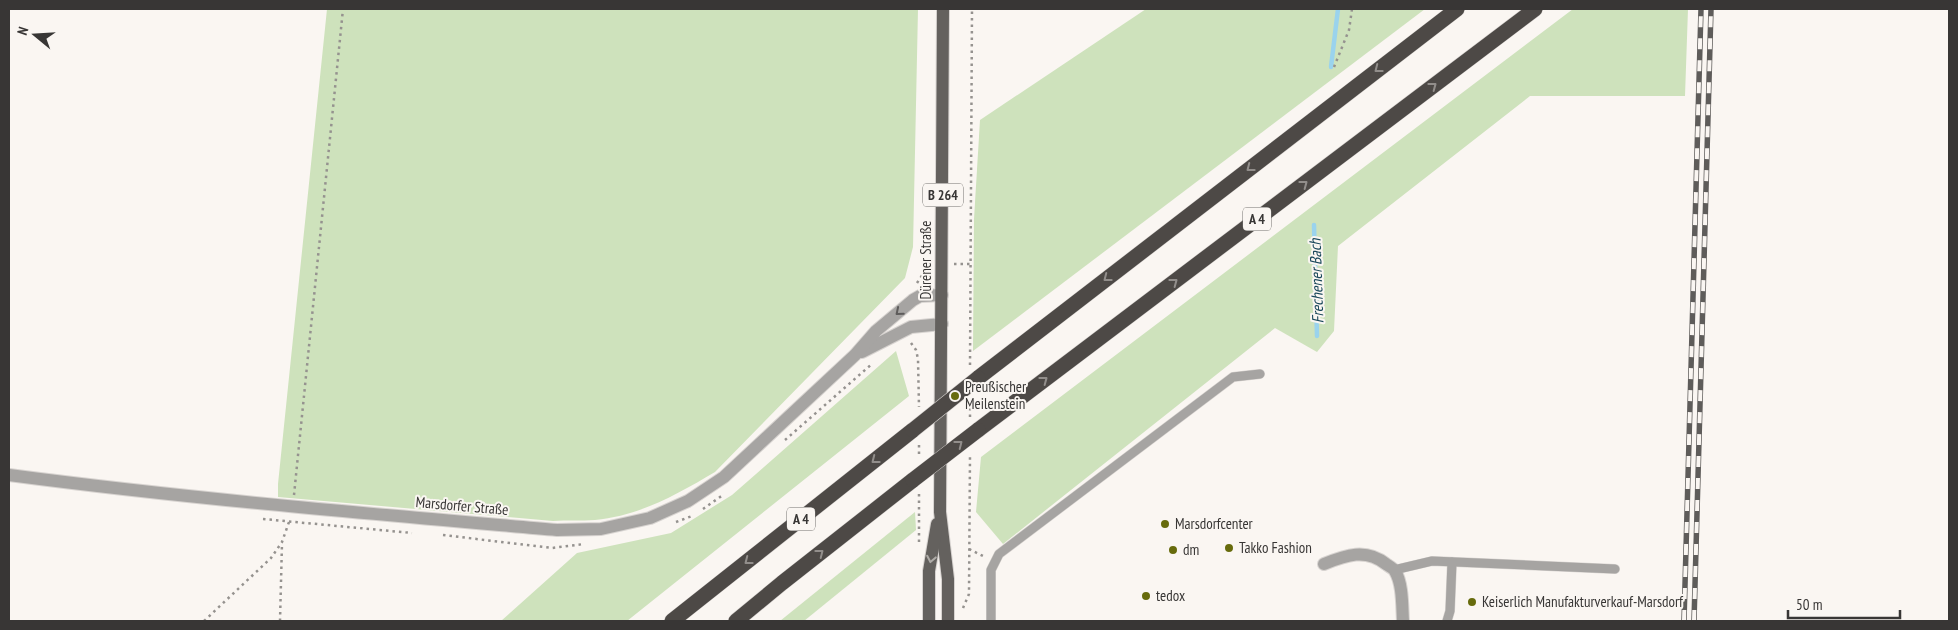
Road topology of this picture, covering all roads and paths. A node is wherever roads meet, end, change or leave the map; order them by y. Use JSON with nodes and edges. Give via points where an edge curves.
{"nodes":[{"id":1,"x":343,"y":9,"type":"edge"},
{"id":2,"x":943,"y":9,"type":"edge"},
{"id":3,"x":972,"y":9,"type":"edge"},
{"id":4,"x":1352,"y":9,"type":"edge"},
{"id":5,"x":1457,"y":9,"type":"edge"},
{"id":6,"x":1536,"y":9,"type":"edge"},
{"id":7,"x":1334,"y":68,"type":"dead end"},
{"id":8,"x":942,"y":264,"type":"junction"},
{"id":9,"x":971,"y":264,"type":"junction"},
{"id":10,"x":942,"y":295,"type":"junction"},
{"id":11,"x":913,"y":300,"type":"junction"},
{"id":12,"x":942,"y":324,"type":"junction"},
{"id":13,"x":911,"y":327,"type":"junction"},
{"id":14,"x":905,"y":344,"type":"dead end"},
{"id":15,"x":911,"y":344,"type":"junction"},
{"id":16,"x":855,"y":355,"type":"junction"},
{"id":17,"x":876,"y":360,"type":"dead end"},
{"id":18,"x":974,"y":374,"type":"junction"},
{"id":19,"x":1260,"y":374,"type":"dead end"},
{"id":20,"x":970,"y":399,"type":"dead end"},
{"id":21,"x":919,"y":409,"type":"dead end"},
{"id":22,"x":974,"y":424,"type":"junction"},
{"id":23,"x":916,"y":434,"type":"junction"},
{"id":24,"x":782,"y":444,"type":"dead end"},
{"id":25,"x":970,"y":447,"type":"dead end"},
{"id":26,"x":919,"y":459,"type":"dead end"},
{"id":27,"x":9,"y":475,"type":"edge"},
{"id":28,"x":916,"y":484,"type":"junction"},
{"id":29,"x":724,"y":494,"type":"dead end"},
{"id":30,"x":293,"y":507,"type":"junction"},
{"id":31,"x":919,"y":509,"type":"dead end"},
{"id":32,"x":701,"y":510,"type":"dead end"},
{"id":33,"x":940,"y":512,"type":"junction"},
{"id":34,"x":693,"y":515,"type":"dead end"},
{"id":35,"x":668,"y":525,"type":"dead end"},
{"id":36,"x":416,"y":533,"type":"dead end"},
{"id":37,"x":435,"y":535,"type":"dead end"},
{"id":38,"x":282,"y":542,"type":"junction"},
{"id":39,"x":590,"y":544,"type":"dead end"},
{"id":40,"x":969,"y":549,"type":"junction"},
{"id":41,"x":995,"y":562,"type":"junction"},
{"id":42,"x":1452,"y":562,"type":"junction"},
{"id":43,"x":1324,"y":564,"type":"dead end"},
{"id":44,"x":1615,"y":569,"type":"dead end"},
{"id":45,"x":1394,"y":570,"type":"junction"},
{"id":46,"x":962,"y":609,"type":"dead end"},
{"id":47,"x":204,"y":621,"type":"edge"},
{"id":48,"x":280,"y":621,"type":"edge"},
{"id":49,"x":672,"y":621,"type":"edge"},
{"id":50,"x":736,"y":621,"type":"edge"},
{"id":51,"x":928,"y":621,"type":"edge"},
{"id":52,"x":948,"y":621,"type":"edge"},
{"id":53,"x":991,"y":621,"type":"edge"},
{"id":54,"x":1403,"y":621,"type":"edge"},
{"id":55,"x":1447,"y":621,"type":"edge"}],
"edges":[{"from":1,"to":30,"type":"path"},
{"from":2,"to":8,"type":"main road","name":"Dürener Straße","number":"B 264"},
{"from":3,"to":9,"type":"path"},
{"from":4,"to":7,"type":"path","via":[[1349,30]]},
{"from":5,"to":18,"type":"highway","number":"A 4","one_way":true},
{"from":22,"to":6,"type":"highway","number":"A 4","one_way":true},
{"from":8,"to":9,"type":"path"},
{"from":8,"to":10,"type":"main road","name":"Dürener Straße","number":"B 264"},
{"from":8,"to":11,"type":"path","via":[[926,264],[921,278],[910,290]]},
{"from":9,"to":18,"type":"path"},
{"from":10,"to":11,"type":"street","name":"Marsdorfer Straße","via":[[920,296]]},
{"from":10,"to":12,"type":"main road","name":"Dürener Straße","number":"B 264"},
{"from":11,"to":16,"type":"street","name":"Marsdorfer Straße","one_way":true,"via":[[876,331]]},
{"from":12,"to":13,"type":"street","name":"Marsdorfer Straße"},
{"from":12,"to":33,"type":"main road","name":"Dürener Straße","number":"B 264"},
{"from":13,"to":15,"type":"path"},
{"from":13,"to":16,"type":"street","name":"Marsdorfer Straße"},
{"from":14,"to":15,"type":"path"},
{"from":15,"to":21,"type":"path","via":[[918,359]]},
{"from":16,"to":30,"type":"street","name":"Marsdorfer Straße","via":[[724,477],[688,501],[650,518],[601,529],[557,530]]},
{"from":17,"to":24,"type":"path"},
{"from":18,"to":23,"type":"highway","number":"A 4","bridge":true},
{"from":19,"to":41,"type":"lane","via":[[1233,377],[998,554]]},
{"from":20,"to":22,"type":"path"},
{"from":28,"to":22,"type":"highway","number":"A 4","one_way":true,"bridge":true},
{"from":23,"to":26,"type":"path"},
{"from":23,"to":49,"type":"highway","number":"A 4","one_way":true},
{"from":25,"to":40,"type":"path"},
{"from":27,"to":30,"type":"street","name":"Marsdorfer Straße"},
{"from":28,"to":31,"type":"path"},
{"from":50,"to":28,"type":"highway","number":"A 4","one_way":true,"via":[[782,582]]},
{"from":29,"to":32,"type":"path"},
{"from":33,"to":51,"type":"main road","name":"Dürener Straße","number":"B 264","one_way":true,"via":[[928,571]]},
{"from":33,"to":52,"type":"main road","name":"Dürener Straße","number":"B 264","via":[[948,579]]},
{"from":34,"to":35,"type":"path"},
{"from":36,"to":38,"type":"path","via":[[289,522]]},
{"from":37,"to":39,"type":"path","via":[[552,548]]},
{"from":38,"to":47,"type":"path","via":[[271,558]]},
{"from":38,"to":48,"type":"path"},
{"from":40,"to":41,"type":"path"},
{"from":40,"to":46,"type":"path","via":[[969,594]]},
{"from":41,"to":53,"type":"lane","via":[[991,570]]},
{"from":42,"to":44,"type":"lane"},
{"from":42,"to":45,"type":"lane","via":[[1432,561]]},
{"from":42,"to":55,"type":"lane"},
{"from":43,"to":45,"type":"street","via":[[1348,555],[1363,554],[1379,558]]},
{"from":45,"to":54,"type":"street","via":[[1401,593]]}]}
